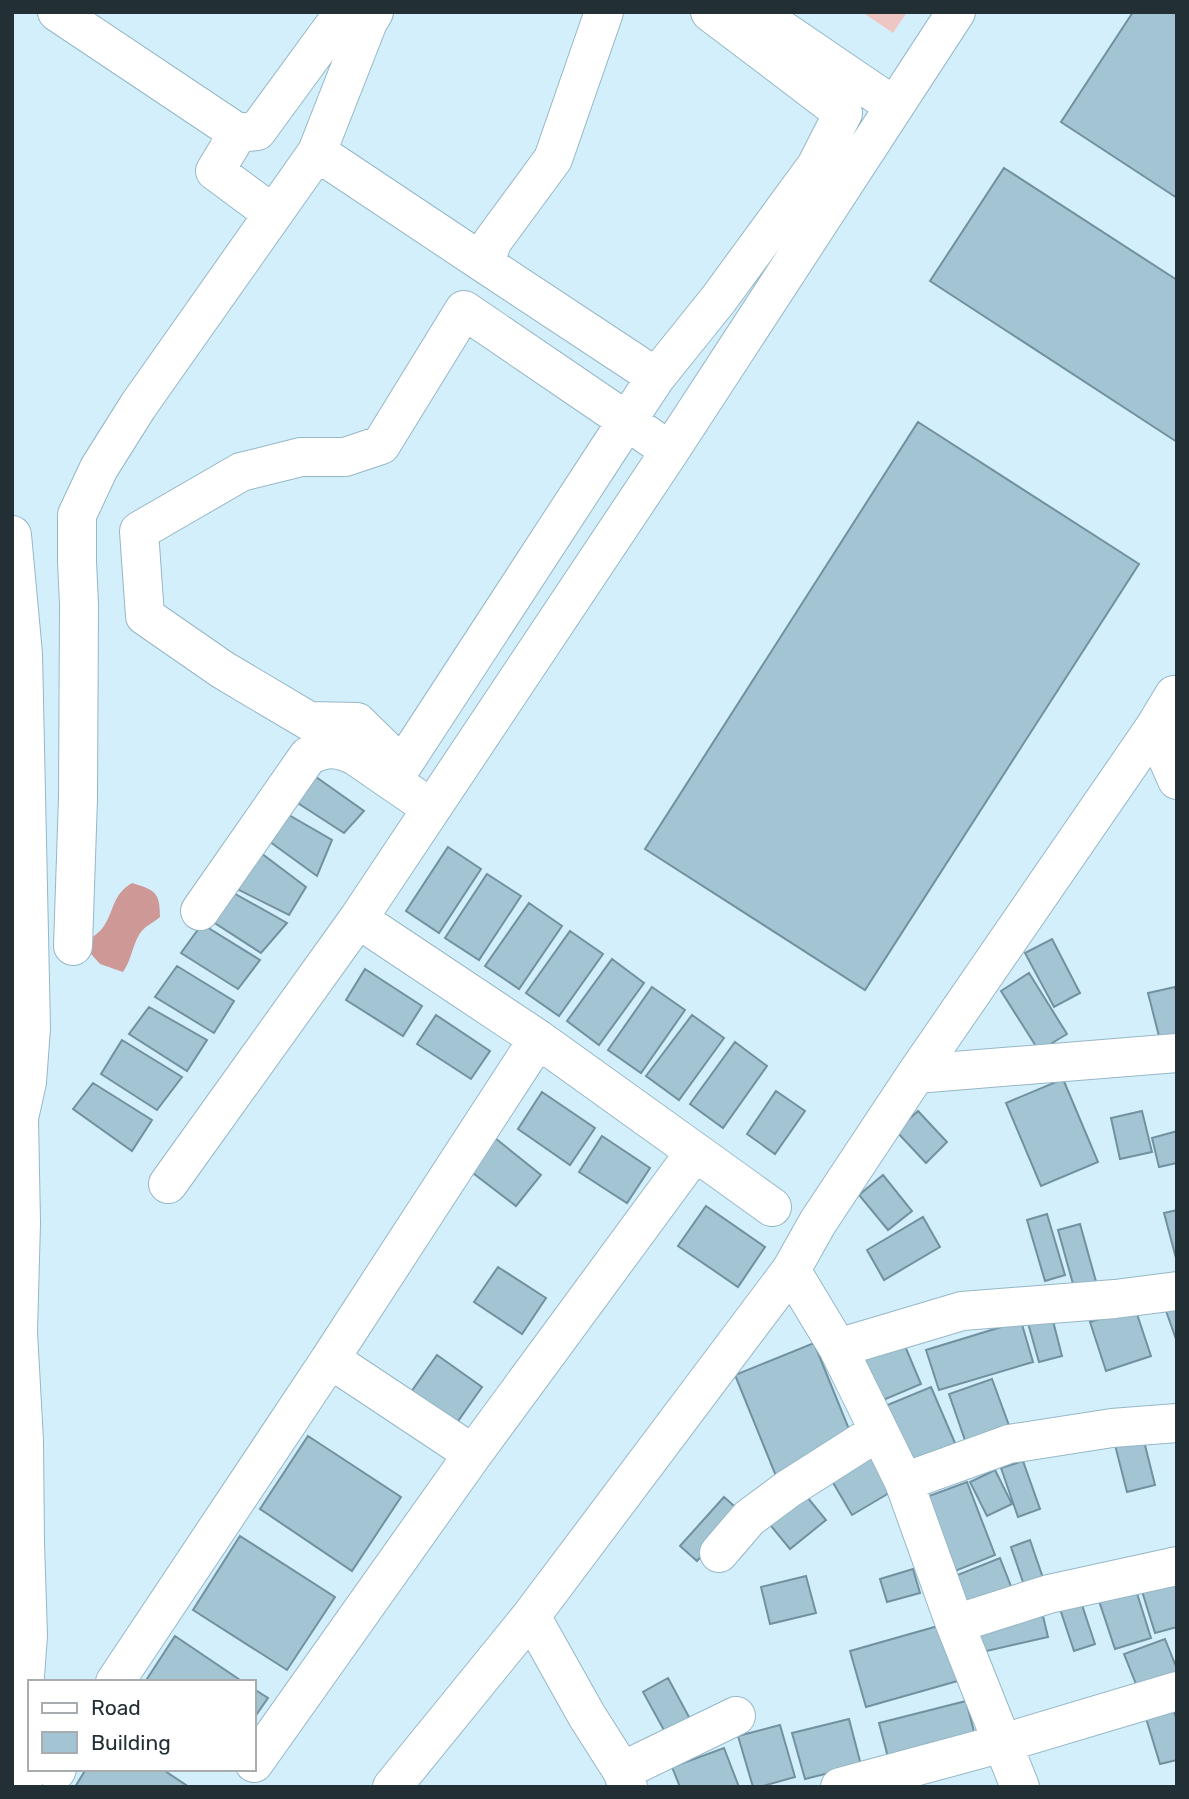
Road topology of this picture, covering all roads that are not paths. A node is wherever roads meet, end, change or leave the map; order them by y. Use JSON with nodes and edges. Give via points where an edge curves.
{"nodes":[{"id":1,"x":57,"y":12,"type":"edge"},
{"id":2,"x":344,"y":12,"type":"edge"},
{"id":3,"x":374,"y":12,"type":"edge"},
{"id":4,"x":604,"y":12,"type":"edge"},
{"id":5,"x":710,"y":12,"type":"edge"},
{"id":6,"x":756,"y":12,"type":"edge"},
{"id":7,"x":956,"y":12,"type":"edge"},
{"id":8,"x":894,"y":106,"type":"junction"},
{"id":9,"x":238,"y":134,"type":"junction"},
{"id":10,"x":317,"y":152,"type":"junction"},
{"id":11,"x":273,"y":214,"type":"junction"},
{"id":12,"x":485,"y":264,"type":"junction"},
{"id":13,"x":656,"y":377,"type":"junction"},
{"id":14,"x":627,"y":421,"type":"junction"},
{"id":15,"x":670,"y":451,"type":"junction"},
{"id":16,"x":12,"y":535,"type":"edge"},
{"id":17,"x":1176,"y":694,"type":"edge"},
{"id":18,"x":18,"y":705,"type":"edge"},
{"id":19,"x":1154,"y":728,"type":"junction"},
{"id":20,"x":1177,"y":780,"type":"edge"},
{"id":21,"x":431,"y":808,"type":"junction"},
{"id":22,"x":200,"y":911,"type":"dead end"},
{"id":23,"x":358,"y":919,"type":"junction"},
{"id":24,"x":72,"y":946,"type":"dead end"},
{"id":25,"x":22,"y":1029,"type":"edge"},
{"id":26,"x":538,"y":1039,"type":"junction"},
{"id":27,"x":1177,"y":1053,"type":"edge"},
{"id":28,"x":916,"y":1074,"type":"junction"},
{"id":29,"x":25,"y":1118,"type":"edge"},
{"id":30,"x":695,"y":1152,"type":"junction"},
{"id":31,"x":168,"y":1184,"type":"dead end"},
{"id":32,"x":772,"y":1208,"type":"dead end"},
{"id":33,"x":17,"y":1223,"type":"edge"},
{"id":34,"x":791,"y":1270,"type":"junction"},
{"id":35,"x":1177,"y":1291,"type":"edge"},
{"id":36,"x":15,"y":1332,"type":"edge"},
{"id":37,"x":838,"y":1348,"type":"junction"},
{"id":38,"x":330,"y":1359,"type":"junction"},
{"id":39,"x":1177,"y":1423,"type":"edge"},
{"id":40,"x":879,"y":1431,"type":"junction"},
{"id":41,"x":18,"y":1442,"type":"edge"},
{"id":42,"x":473,"y":1454,"type":"junction"},
{"id":43,"x":904,"y":1482,"type":"junction"},
{"id":44,"x":18,"y":1544,"type":"edge"},
{"id":45,"x":719,"y":1553,"type":"dead end"},
{"id":46,"x":1177,"y":1566,"type":"edge"},
{"id":47,"x":531,"y":1616,"type":"junction"},
{"id":48,"x":955,"y":1624,"type":"junction"},
{"id":49,"x":20,"y":1636,"type":"edge"},
{"id":50,"x":116,"y":1680,"type":"edge"},
{"id":51,"x":1177,"y":1691,"type":"edge"},
{"id":52,"x":736,"y":1716,"type":"dead end"},
{"id":53,"x":1003,"y":1743,"type":"junction"},
{"id":54,"x":16,"y":1745,"type":"edge"},
{"id":55,"x":28,"y":1758,"type":"edge"},
{"id":56,"x":256,"y":1760,"type":"edge"},
{"id":57,"x":248,"y":1771,"type":"edge"},
{"id":58,"x":625,"y":1779,"type":"edge"},
{"id":59,"x":237,"y":1787,"type":"edge"},
{"id":60,"x":391,"y":1787,"type":"edge"},
{"id":61,"x":840,"y":1787,"type":"edge"},
{"id":62,"x":1020,"y":1787,"type":"edge"}],
"edges":[{"from":1,"to":9,"type":"street"},
{"from":2,"to":9,"type":"street","via":[[257,131]]},
{"from":3,"to":10,"type":"street"},
{"from":4,"to":12,"type":"street","via":[[554,159],[492,242]]},
{"from":5,"to":13,"type":"street","via":[[843,113],[816,166]]},
{"from":6,"to":8,"type":"street"},
{"from":7,"to":8,"type":"street"},
{"from":8,"to":15,"type":"street"},
{"from":9,"to":11,"type":"street","via":[[215,171]]},
{"from":10,"to":11,"type":"street"},
{"from":10,"to":12,"type":"street"},
{"from":11,"to":24,"type":"street","via":[[138,406],[99,468],[77,515],[78,784]]},
{"from":12,"to":13,"type":"street"},
{"from":13,"to":14,"type":"street"},
{"from":14,"to":14,"type":"street","via":[[402,766],[357,722],[309,721],[145,616],[139,531],[241,472],[300,457],[345,457],[382,445],[464,310]]},
{"from":14,"to":15,"type":"street"},
{"from":15,"to":21,"type":"street"},
{"from":16,"to":18,"type":"street","via":[[23,654]]},
{"from":17,"to":19,"type":"street"},
{"from":18,"to":25,"type":"street"},
{"from":19,"to":20,"type":"street"},
{"from":19,"to":28,"type":"street"},
{"from":21,"to":22,"type":"street","via":[[357,757],[344,750],[323,749],[308,756]]},
{"from":21,"to":23,"type":"street"},
{"from":23,"to":26,"type":"street"},
{"from":23,"to":31,"type":"street"},
{"from":25,"to":29,"type":"street"},
{"from":26,"to":30,"type":"street"},
{"from":26,"to":38,"type":"street"},
{"from":27,"to":28,"type":"street"},
{"from":28,"to":34,"type":"street"},
{"from":29,"to":33,"type":"street"},
{"from":30,"to":32,"type":"street"},
{"from":30,"to":42,"type":"street"},
{"from":33,"to":36,"type":"street"},
{"from":34,"to":37,"type":"street"},
{"from":34,"to":47,"type":"street"},
{"from":35,"to":37,"type":"street","via":[[962,1311]]},
{"from":36,"to":41,"type":"street"},
{"from":37,"to":40,"type":"street"},
{"from":38,"to":42,"type":"street"},
{"from":38,"to":50,"type":"street"},
{"from":39,"to":43,"type":"street","via":[[1010,1444]]},
{"from":40,"to":43,"type":"street"},
{"from":40,"to":45,"type":"street","via":[[768,1503]]},
{"from":41,"to":44,"type":"street"},
{"from":42,"to":56,"type":"street"},
{"from":43,"to":48,"type":"street"},
{"from":44,"to":49,"type":"street"},
{"from":46,"to":48,"type":"street","via":[[1049,1594]]},
{"from":47,"to":58,"type":"street"},
{"from":47,"to":60,"type":"street"},
{"from":48,"to":53,"type":"street"},
{"from":49,"to":54,"type":"street"},
{"from":51,"to":53,"type":"street"},
{"from":52,"to":58,"type":"street"},
{"from":53,"to":61,"type":"street"},
{"from":53,"to":62,"type":"street"},
{"from":54,"to":55,"type":"street"},
{"from":57,"to":59,"type":"street"}]}
